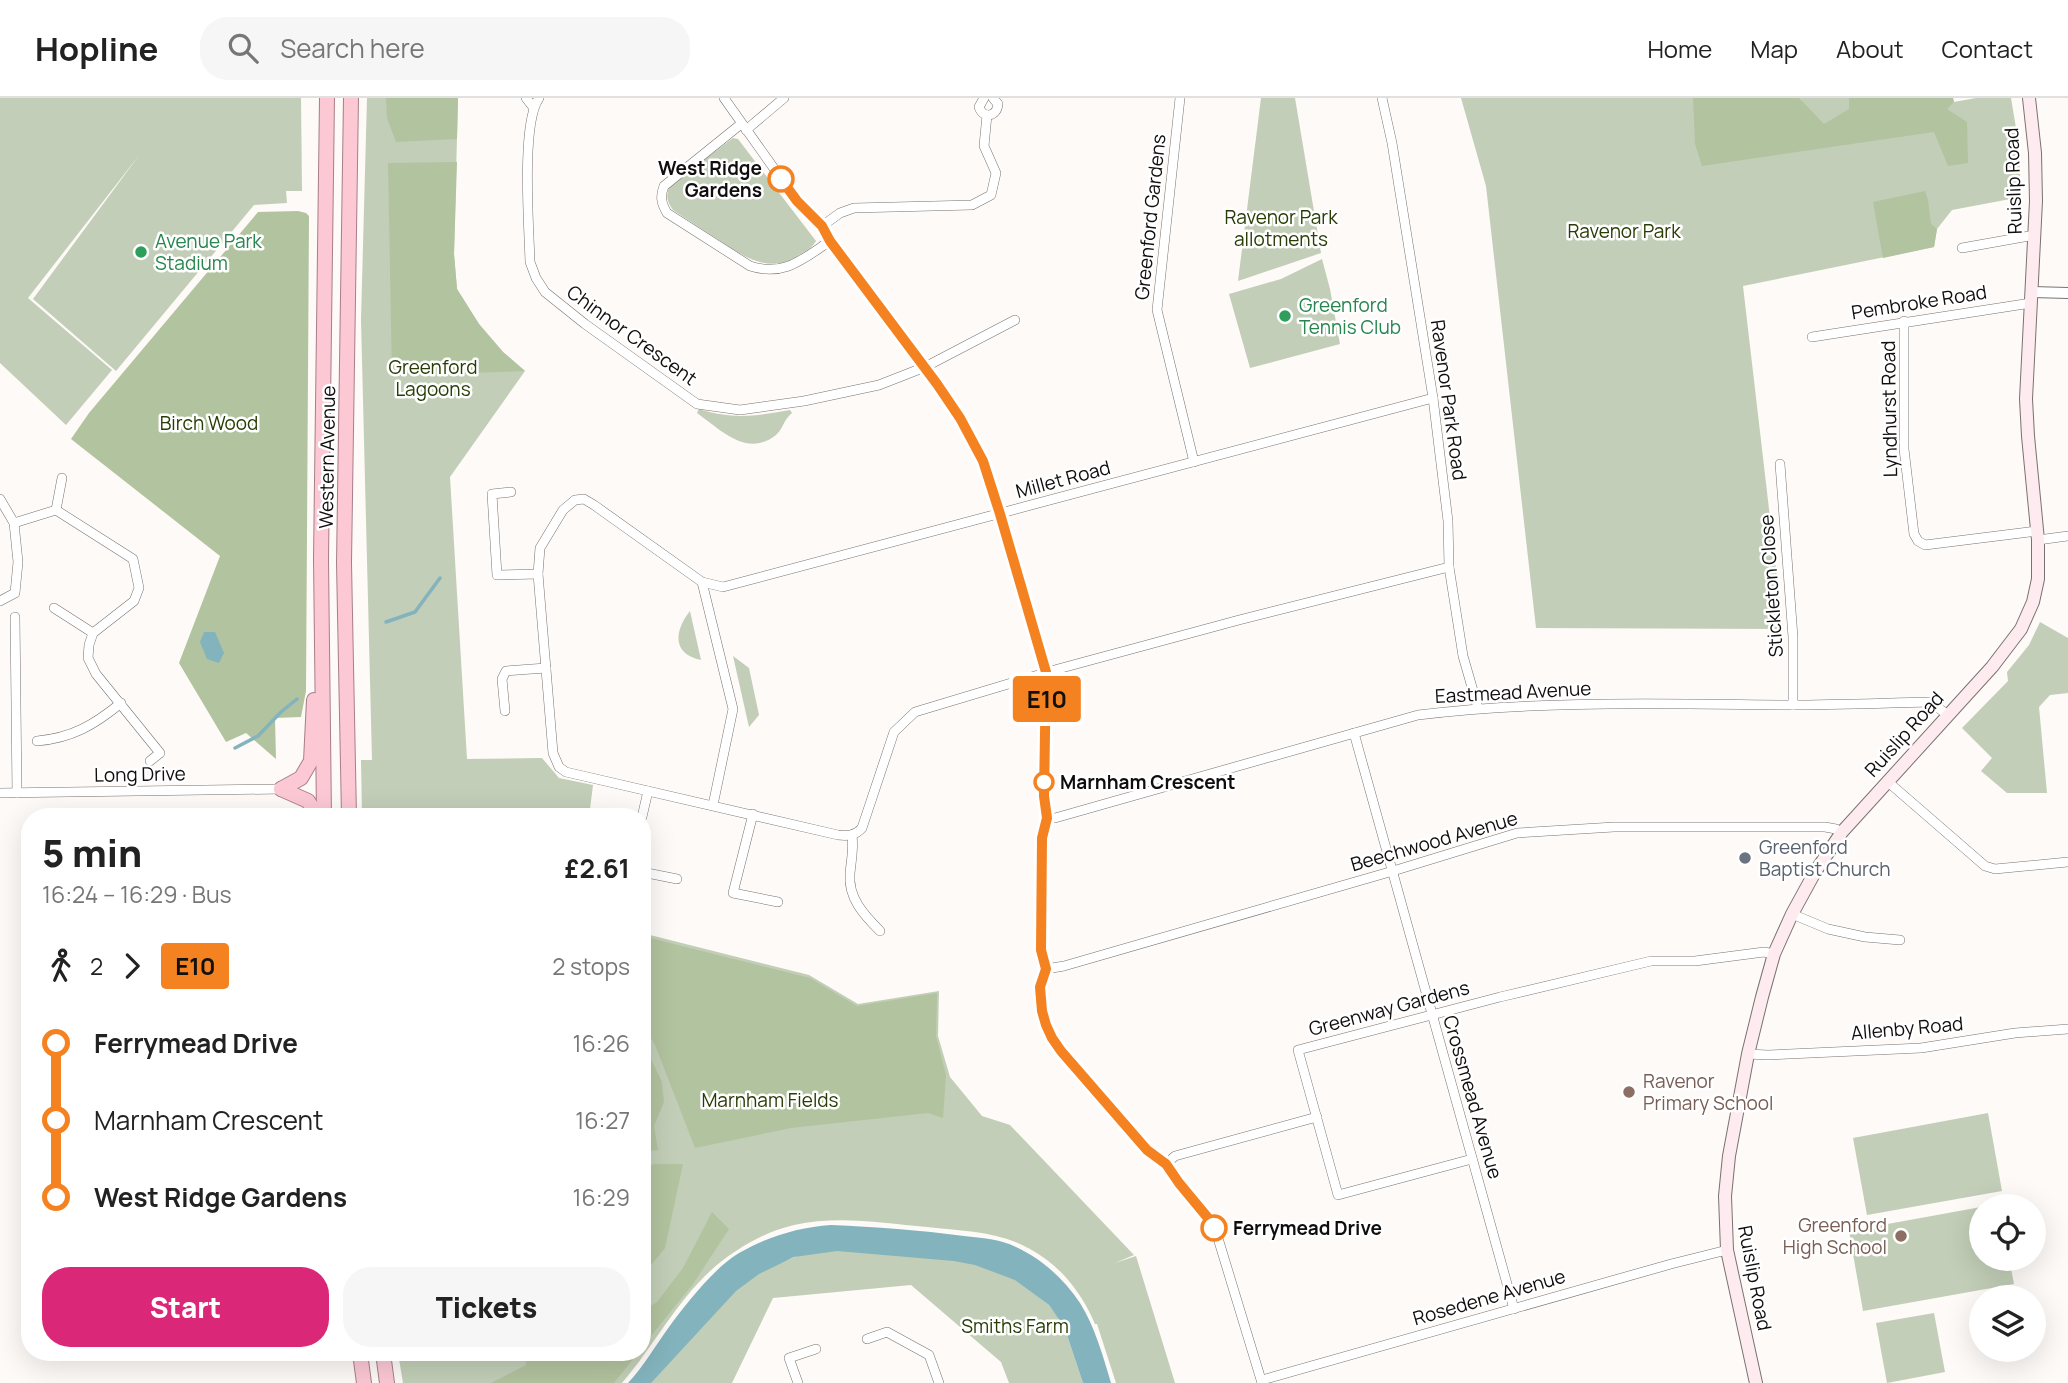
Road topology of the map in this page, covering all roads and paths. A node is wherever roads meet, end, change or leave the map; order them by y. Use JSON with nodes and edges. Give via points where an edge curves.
{"nodes":[{"id":1,"x":327,"y":98,"type":"edge"},
{"id":2,"x":351,"y":98,"type":"edge"},
{"id":3,"x":526,"y":98,"type":"edge"},
{"id":4,"x":724,"y":98,"type":"edge"},
{"id":5,"x":784,"y":98,"type":"edge"},
{"id":6,"x":984,"y":98,"type":"edge"},
{"id":7,"x":993,"y":98,"type":"edge"},
{"id":8,"x":1180,"y":98,"type":"edge"},
{"id":9,"x":1382,"y":98,"type":"edge"},
{"id":10,"x":2029,"y":98,"type":"edge"},
{"id":11,"x":536,"y":102,"type":"edge"},
{"id":12,"x":987,"y":115,"type":"junction"},
{"id":13,"x":744,"y":127,"type":"junction"},
{"id":14,"x":822,"y":226,"type":"junction"},
{"id":15,"x":2035,"y":236,"type":"junction"},
{"id":16,"x":830,"y":241,"type":"junction"},
{"id":17,"x":1962,"y":248,"type":"dead end"},
{"id":18,"x":2068,"y":293,"type":"edge"},
{"id":19,"x":2032,"y":297,"type":"junction"},
{"id":20,"x":1015,"y":320,"type":"dead end"},
{"id":21,"x":1905,"y":321,"type":"junction"},
{"id":22,"x":1812,"y":337,"type":"dead end"},
{"id":23,"x":925,"y":367,"type":"junction"},
{"id":24,"x":1433,"y":398,"type":"junction"},
{"id":25,"x":1194,"y":462,"type":"junction"},
{"id":26,"x":1780,"y":464,"type":"dead end"},
{"id":27,"x":62,"y":478,"type":"dead end"},
{"id":28,"x":510,"y":492,"type":"dead end"},
{"id":29,"x":0,"y":499,"type":"edge"},
{"id":30,"x":56,"y":510,"type":"junction"},
{"id":31,"x":1000,"y":514,"type":"junction"},
{"id":32,"x":15,"y":523,"type":"junction"},
{"id":33,"x":2037,"y":535,"type":"junction"},
{"id":34,"x":2068,"y":536,"type":"edge"},
{"id":35,"x":321,"y":559,"type":"junction"},
{"id":36,"x":1449,"y":567,"type":"junction"},
{"id":37,"x":538,"y":574,"type":"junction"},
{"id":38,"x":702,"y":582,"type":"junction"},
{"id":39,"x":0,"y":601,"type":"edge"},
{"id":40,"x":54,"y":608,"type":"dead end"},
{"id":41,"x":15,"y":617,"type":"dead end"},
{"id":42,"x":93,"y":633,"type":"junction"},
{"id":43,"x":546,"y":668,"type":"junction"},
{"id":44,"x":1046,"y":672,"type":"junction"},
{"id":45,"x":121,"y":703,"type":"junction"},
{"id":46,"x":1794,"y":705,"type":"junction"},
{"id":47,"x":1478,"y":708,"type":"junction"},
{"id":48,"x":505,"y":711,"type":"dead end"},
{"id":49,"x":1948,"y":715,"type":"junction"},
{"id":50,"x":1354,"y":733,"type":"junction"},
{"id":51,"x":37,"y":741,"type":"dead end"},
{"id":52,"x":150,"y":761,"type":"dead end"},
{"id":53,"x":1887,"y":781,"type":"junction"},
{"id":54,"x":281,"y":789,"type":"junction"},
{"id":55,"x":648,"y":791,"type":"junction"},
{"id":56,"x":0,"y":793,"type":"edge"},
{"id":57,"x":17,"y":793,"type":"junction"},
{"id":58,"x":713,"y":805,"type":"junction"},
{"id":59,"x":312,"y":808,"type":"edge"},
{"id":60,"x":324,"y":808,"type":"edge"},
{"id":61,"x":349,"y":808,"type":"edge"},
{"id":62,"x":644,"y":808,"type":"edge"},
{"id":63,"x":753,"y":814,"type":"junction"},
{"id":64,"x":1047,"y":818,"type":"junction"},
{"id":65,"x":1842,"y":832,"type":"junction"},
{"id":66,"x":852,"y":835,"type":"junction"},
{"id":67,"x":2068,"y":862,"type":"edge"},
{"id":68,"x":1393,"y":872,"type":"junction"},
{"id":69,"x":651,"y":874,"type":"edge"},
{"id":70,"x":677,"y":878,"type":"dead end"},
{"id":71,"x":778,"y":902,"type":"dead end"},
{"id":72,"x":1792,"y":914,"type":"junction"},
{"id":73,"x":880,"y":931,"type":"dead end"},
{"id":74,"x":1900,"y":940,"type":"dead end"},
{"id":75,"x":1774,"y":954,"type":"junction"},
{"id":76,"x":1046,"y":969,"type":"junction"},
{"id":77,"x":1432,"y":1015,"type":"junction"},
{"id":78,"x":2068,"y":1029,"type":"edge"},
{"id":79,"x":1748,"y":1055,"type":"junction"},
{"id":80,"x":1317,"y":1117,"type":"junction"},
{"id":81,"x":1472,"y":1158,"type":"junction"},
{"id":82,"x":1166,"y":1164,"type":"junction"},
{"id":83,"x":1727,"y":1250,"type":"junction"},
{"id":84,"x":1514,"y":1309,"type":"junction"},
{"id":85,"x":867,"y":1339,"type":"dead end"},
{"id":86,"x":816,"y":1349,"type":"dead end"},
{"id":87,"x":361,"y":1361,"type":"edge"},
{"id":88,"x":384,"y":1361,"type":"edge"},
{"id":89,"x":1262,"y":1382,"type":"edge"},
{"id":90,"x":365,"y":1383,"type":"edge"},
{"id":91,"x":387,"y":1383,"type":"edge"},
{"id":92,"x":797,"y":1383,"type":"edge"},
{"id":93,"x":939,"y":1383,"type":"edge"},
{"id":94,"x":1756,"y":1383,"type":"edge"}],
"edges":[{"from":1,"to":35,"type":"highway","name":"Western Avenue"},
{"from":2,"to":61,"type":"highway","name":"Western Avenue","via":[[344,563]]},
{"from":3,"to":11,"type":"street","name":"Chinnor Crescent"},
{"from":4,"to":13,"type":"street"},
{"from":5,"to":13,"type":"street"},
{"from":6,"to":12,"type":"street","via":[[979,107]]},
{"from":7,"to":12,"type":"street","via":[[997,110]]},
{"from":8,"to":25,"type":"street","name":"Greenford Gardens","via":[[1157,310]]},
{"from":9,"to":24,"type":"street","name":"Ravenor Park Road"},
{"from":10,"to":15,"type":"main road","name":"Ruislip Road","via":[[2035,153]]},
{"from":11,"to":23,"type":"street","name":"Chinnor Crescent","via":[[528,181],[530,262],[536,278],[545,292],[585,324],[697,404],[740,410],[804,401],[879,385]]},
{"from":12,"to":14,"type":"street","via":[[984,146],[996,173],[991,195],[972,205],[854,208]]},
{"from":13,"to":14,"type":"street","via":[[797,201]]},
{"from":13,"to":16,"type":"street","via":[[664,186],[661,195],[667,213],[760,270],[778,270],[799,262]]},
{"from":14,"to":16,"type":"street"},
{"from":15,"to":17,"type":"street"},
{"from":15,"to":19,"type":"main road","name":"Ruislip Road"},
{"from":16,"to":23,"type":"street"},
{"from":18,"to":19,"type":"street"},
{"from":19,"to":21,"type":"street","name":"Pembroke Road"},
{"from":19,"to":33,"type":"main road","name":"Ruislip Road","via":[[2026,399]]},
{"from":20,"to":23,"type":"street","name":"Chinnor Crescent"},
{"from":21,"to":22,"type":"street","name":"Pembroke Road"},
{"from":21,"to":33,"type":"street","name":"Lyndhurst Road","via":[[1904,449],[1918,541],[1925,545]]},
{"from":23,"to":31,"type":"street","via":[[983,461]]},
{"from":24,"to":25,"type":"street","name":"Millet Road"},
{"from":24,"to":36,"type":"street","name":"Ravenor Park Road"},
{"from":25,"to":31,"type":"street","name":"Millet Road"},
{"from":26,"to":46,"type":"street","name":"Stickleton Close"},
{"from":27,"to":30,"type":"street"},
{"from":28,"to":37,"type":"street","via":[[492,495],[497,575]]},
{"from":29,"to":32,"type":"street"},
{"from":30,"to":32,"type":"street"},
{"from":30,"to":42,"type":"street","via":[[133,559],[139,588],[134,601]]},
{"from":31,"to":38,"type":"street","name":"Millet Road","via":[[723,587]]},
{"from":31,"to":44,"type":"street"},
{"from":32,"to":39,"type":"street","via":[[15,593]]},
{"from":33,"to":34,"type":"street"},
{"from":33,"to":49,"type":"main road","name":"Ruislip Road","via":[[2038,579],[2021,629]]},
{"from":35,"to":54,"type":"highway","via":[[311,761],[301,778]]},
{"from":35,"to":60,"type":"highway","name":"Western Avenue"},
{"from":36,"to":44,"type":"street"},
{"from":36,"to":47,"type":"street","name":"Ravenor Park Road","via":[[1463,656]]},
{"from":37,"to":38,"type":"street","via":[[540,548],[563,510],[584,499]]},
{"from":37,"to":43,"type":"street"},
{"from":38,"to":58,"type":"street","via":[[733,709]]},
{"from":40,"to":42,"type":"street"},
{"from":41,"to":57,"type":"street"},
{"from":42,"to":45,"type":"street","via":[[88,657]]},
{"from":43,"to":48,"type":"street","via":[[506,671],[502,679]]},
{"from":43,"to":55,"type":"street","via":[[553,753],[559,767]]},
{"from":44,"to":64,"type":"street"},
{"from":44,"to":66,"type":"street","via":[[915,712],[894,732],[862,828]]},
{"from":45,"to":51,"type":"street","via":[[80,731]]},
{"from":45,"to":52,"type":"street","via":[[160,753]]},
{"from":46,"to":47,"type":"street","name":"Eastmead Avenue"},
{"from":46,"to":49,"type":"street","name":"Eastmead Avenue","via":[[1930,702]]},
{"from":47,"to":50,"type":"street","name":"Eastmead Avenue","via":[[1418,715]]},
{"from":49,"to":53,"type":"main road","name":"Ruislip Road"},
{"from":50,"to":64,"type":"street","name":"Eastmead Avenue"},
{"from":50,"to":68,"type":"street","name":"Crossmead Avenue"},
{"from":53,"to":65,"type":"main road","name":"Ruislip Road"},
{"from":53,"to":67,"type":"street","via":[[1985,866]]},
{"from":54,"to":57,"type":"street","name":"Long Drive"},
{"from":54,"to":59,"type":"highway"},
{"from":55,"to":58,"type":"street"},
{"from":55,"to":62,"type":"street"},
{"from":56,"to":57,"type":"street","name":"Long Drive"},
{"from":58,"to":63,"type":"street"},
{"from":63,"to":66,"type":"street"},
{"from":63,"to":71,"type":"street","via":[[733,892]]},
{"from":64,"to":76,"type":"street","via":[[1042,838],[1041,950]]},
{"from":65,"to":68,"type":"street","name":"Beechwood Avenue","via":[[1825,827],[1614,827],[1517,833]]},
{"from":65,"to":72,"type":"main road","name":"Ruislip Road"},
{"from":66,"to":73,"type":"street","via":[[852,893],[860,912]]},
{"from":68,"to":76,"type":"street","name":"Beechwood Avenue"},
{"from":68,"to":77,"type":"street","name":"Crossmead Avenue"},
{"from":69,"to":70,"type":"street"},
{"from":72,"to":74,"type":"street","via":[[1828,929]]},
{"from":72,"to":75,"type":"main road","name":"Ruislip Road"},
{"from":75,"to":77,"type":"street","name":"Greenway Gardens","via":[[1651,961]]},
{"from":75,"to":79,"type":"main road","name":"Ruislip Road"},
{"from":76,"to":82,"type":"street","via":[[1040,987],[1042,1011],[1052,1038],[1147,1150]]},
{"from":77,"to":80,"type":"street","name":"Greenway Gardens","via":[[1298,1050]]},
{"from":77,"to":81,"type":"street","name":"Crossmead Avenue"},
{"from":78,"to":79,"type":"street","name":"Allenby Road","via":[[1921,1048]]},
{"from":79,"to":83,"type":"main road","name":"Ruislip Road","via":[[1726,1178]]},
{"from":80,"to":81,"type":"street","name":"Greenway Gardens","via":[[1338,1195]]},
{"from":80,"to":82,"type":"street","via":[[1175,1156]]},
{"from":81,"to":84,"type":"street","name":"Crossmead Avenue"},
{"from":82,"to":89,"type":"street","via":[[1217,1235]]},
{"from":83,"to":84,"type":"street","name":"Rosedene Avenue"},
{"from":83,"to":94,"type":"main road","name":"Ruislip Road"},
{"from":84,"to":89,"type":"street","name":"Rosedene Avenue"},
{"from":85,"to":93,"type":"street","via":[[887,1332],[929,1354]]},
{"from":86,"to":92,"type":"street","via":[[789,1358]]},
{"from":87,"to":90,"type":"highway"},
{"from":88,"to":91,"type":"highway"}]}
